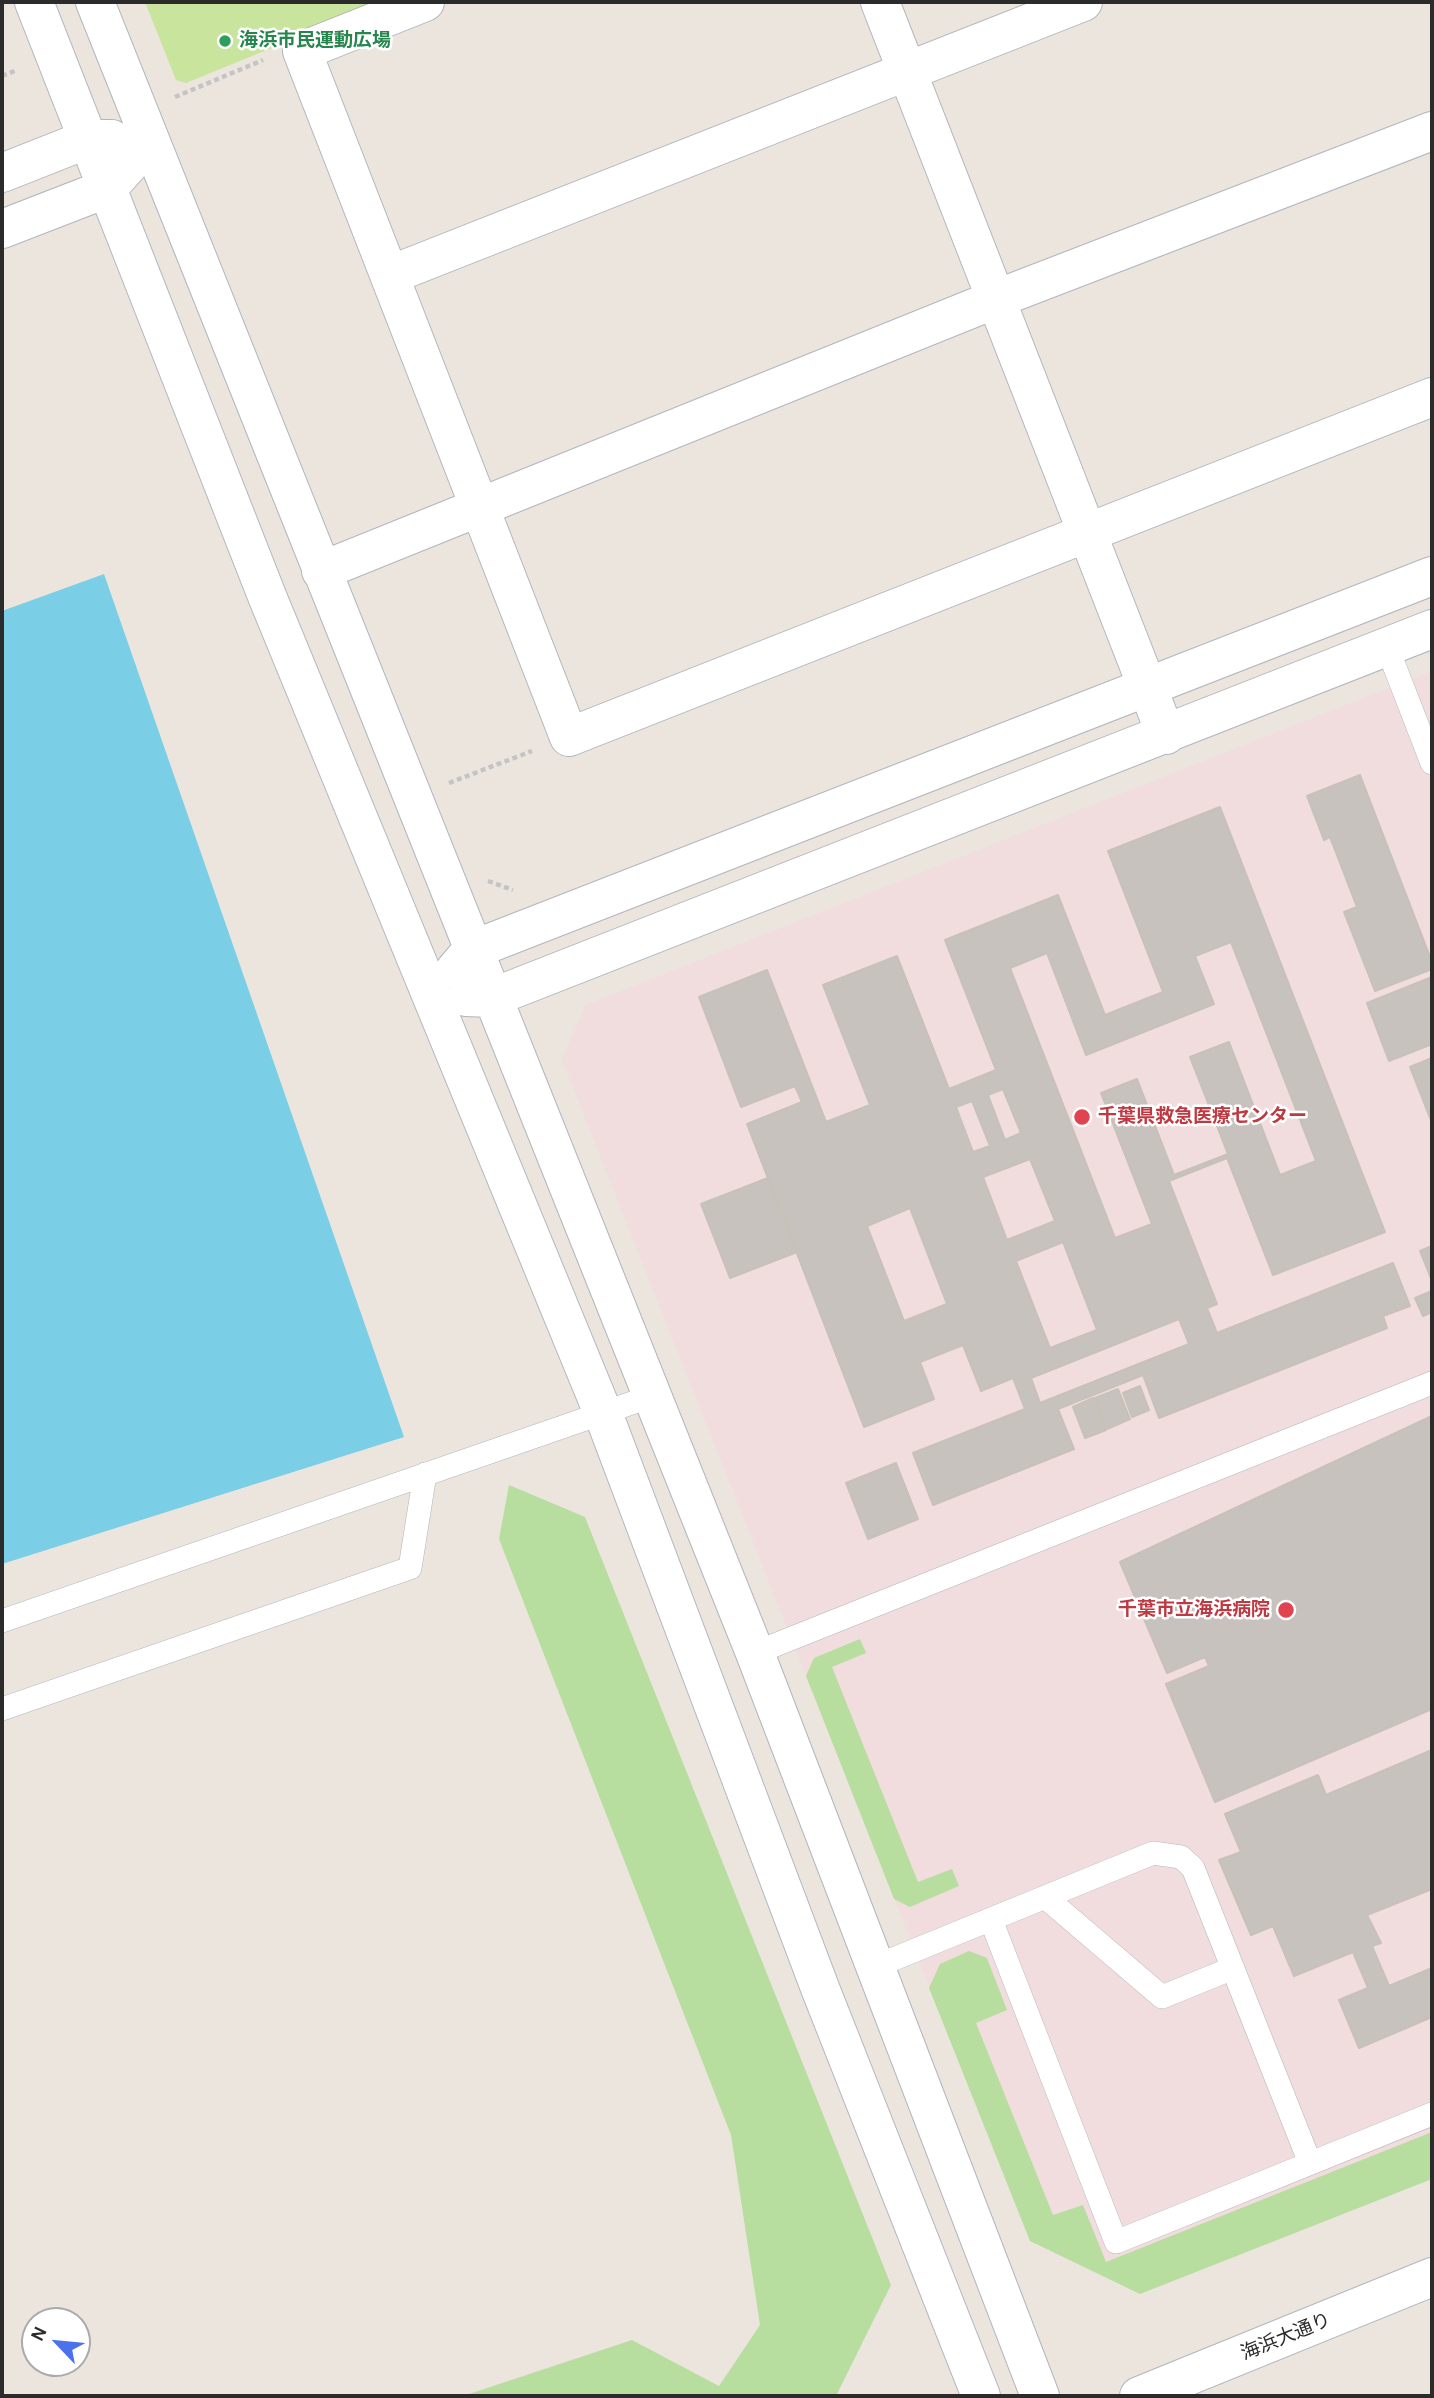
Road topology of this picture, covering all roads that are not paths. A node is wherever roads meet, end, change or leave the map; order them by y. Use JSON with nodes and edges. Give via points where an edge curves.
{"nodes":[{"id":1,"x":34,"y":2,"type":"edge"},
{"id":2,"x":95,"y":2,"type":"edge"},
{"id":3,"x":425,"y":2,"type":"edge"},
{"id":4,"x":880,"y":2,"type":"edge"},
{"id":5,"x":1083,"y":2,"type":"edge"},
{"id":6,"x":906,"y":71,"type":"junction"},
{"id":7,"x":1432,"y":131,"type":"edge"},
{"id":8,"x":88,"y":139,"type":"junction"},
{"id":9,"x":150,"y":141,"type":"junction"},
{"id":10,"x":2,"y":173,"type":"edge"},
{"id":11,"x":108,"y":188,"type":"junction"},
{"id":12,"x":2,"y":229,"type":"edge"},
{"id":13,"x":390,"y":275,"type":"junction"},
{"id":14,"x":996,"y":299,"type":"junction"},
{"id":15,"x":1432,"y":397,"type":"edge"},
{"id":16,"x":480,"y":507,"type":"junction"},
{"id":17,"x":1087,"y":533,"type":"junction"},
{"id":18,"x":321,"y":571,"type":"junction"},
{"id":19,"x":1432,"y":576,"type":"edge"},
{"id":20,"x":1432,"y":629,"type":"edge"},
{"id":21,"x":1387,"y":647,"type":"junction"},
{"id":22,"x":1147,"y":689,"type":"junction"},
{"id":23,"x":1166,"y":735,"type":"junction"},
{"id":24,"x":1432,"y":763,"type":"edge"},
{"id":25,"x":472,"y":950,"type":"junction"},
{"id":26,"x":432,"y":995,"type":"junction"},
{"id":27,"x":491,"y":998,"type":"junction"},
{"id":28,"x":1432,"y":1383,"type":"edge"},
{"id":29,"x":652,"y":1396,"type":"junction"},
{"id":30,"x":603,"y":1413,"type":"junction"},
{"id":31,"x":425,"y":1474,"type":"junction"},
{"id":32,"x":2,"y":1621,"type":"edge"},
{"id":33,"x":755,"y":1653,"type":"junction"},
{"id":34,"x":702,"y":1674,"type":"junction"},
{"id":35,"x":2,"y":1709,"type":"edge"},
{"id":36,"x":1045,"y":1897,"type":"junction"},
{"id":37,"x":991,"y":1920,"type":"junction"},
{"id":38,"x":874,"y":1967,"type":"junction"},
{"id":39,"x":1233,"y":1968,"type":"junction"},
{"id":40,"x":820,"y":1988,"type":"junction"},
{"id":41,"x":1432,"y":2114,"type":"edge"},
{"id":42,"x":1310,"y":2163,"type":"junction"},
{"id":43,"x":1432,"y":2277,"type":"edge"},
{"id":44,"x":981,"y":2396,"type":"edge"},
{"id":45,"x":1040,"y":2396,"type":"edge"},
{"id":46,"x":1139,"y":2396,"type":"edge"}],
"edges":[{"from":1,"to":8,"type":"street"},
{"from":2,"to":9,"type":"street"},
{"from":3,"to":13,"type":"street","via":[[302,51]]},
{"from":4,"to":6,"type":"street"},
{"from":5,"to":6,"type":"street"},
{"from":6,"to":13,"type":"street"},
{"from":6,"to":14,"type":"street"},
{"from":7,"to":14,"type":"street"},
{"from":8,"to":9,"type":"street"},
{"from":8,"to":10,"type":"street"},
{"from":8,"to":11,"type":"street"},
{"from":9,"to":11,"type":"street"},
{"from":9,"to":18,"type":"street"},
{"from":11,"to":12,"type":"street"},
{"from":11,"to":26,"type":"street","via":[[267,596]]},
{"from":13,"to":16,"type":"street"},
{"from":14,"to":16,"type":"street"},
{"from":14,"to":17,"type":"street"},
{"from":15,"to":17,"type":"street"},
{"from":16,"to":17,"type":"street","via":[[569,737]]},
{"from":16,"to":18,"type":"street"},
{"from":17,"to":22,"type":"street"},
{"from":18,"to":25,"type":"street"},
{"from":19,"to":22,"type":"street"},
{"from":20,"to":21,"type":"street"},
{"from":21,"to":23,"type":"street"},
{"from":21,"to":24,"type":"lane"},
{"from":22,"to":23,"type":"street"},
{"from":22,"to":25,"type":"street"},
{"from":23,"to":27,"type":"street"},
{"from":25,"to":26,"type":"street"},
{"from":25,"to":27,"type":"street"},
{"from":26,"to":27,"type":"street"},
{"from":26,"to":30,"type":"street"},
{"from":27,"to":29,"type":"street"},
{"from":28,"to":33,"type":"lane"},
{"from":29,"to":30,"type":"lane"},
{"from":29,"to":33,"type":"street"},
{"from":30,"to":31,"type":"lane"},
{"from":30,"to":34,"type":"street"},
{"from":31,"to":32,"type":"lane"},
{"from":31,"to":35,"type":"lane","via":[[410,1568]]},
{"from":33,"to":34,"type":"street"},
{"from":33,"to":38,"type":"street"},
{"from":34,"to":40,"type":"street"},
{"from":36,"to":37,"type":"lane"},
{"from":36,"to":39,"type":"lane","via":[[1163,1997]]},
{"from":36,"to":39,"type":"lane","via":[[1153,1853],[1181,1857],[1193,1868]]},
{"from":37,"to":38,"type":"lane"},
{"from":37,"to":42,"type":"lane","via":[[1116,2242]]},
{"from":38,"to":40,"type":"street"},
{"from":38,"to":45,"type":"street"},
{"from":39,"to":42,"type":"lane"},
{"from":40,"to":44,"type":"street"},
{"from":41,"to":42,"type":"lane"},
{"from":43,"to":46,"type":"street","name":"海浜大通り"}]}
